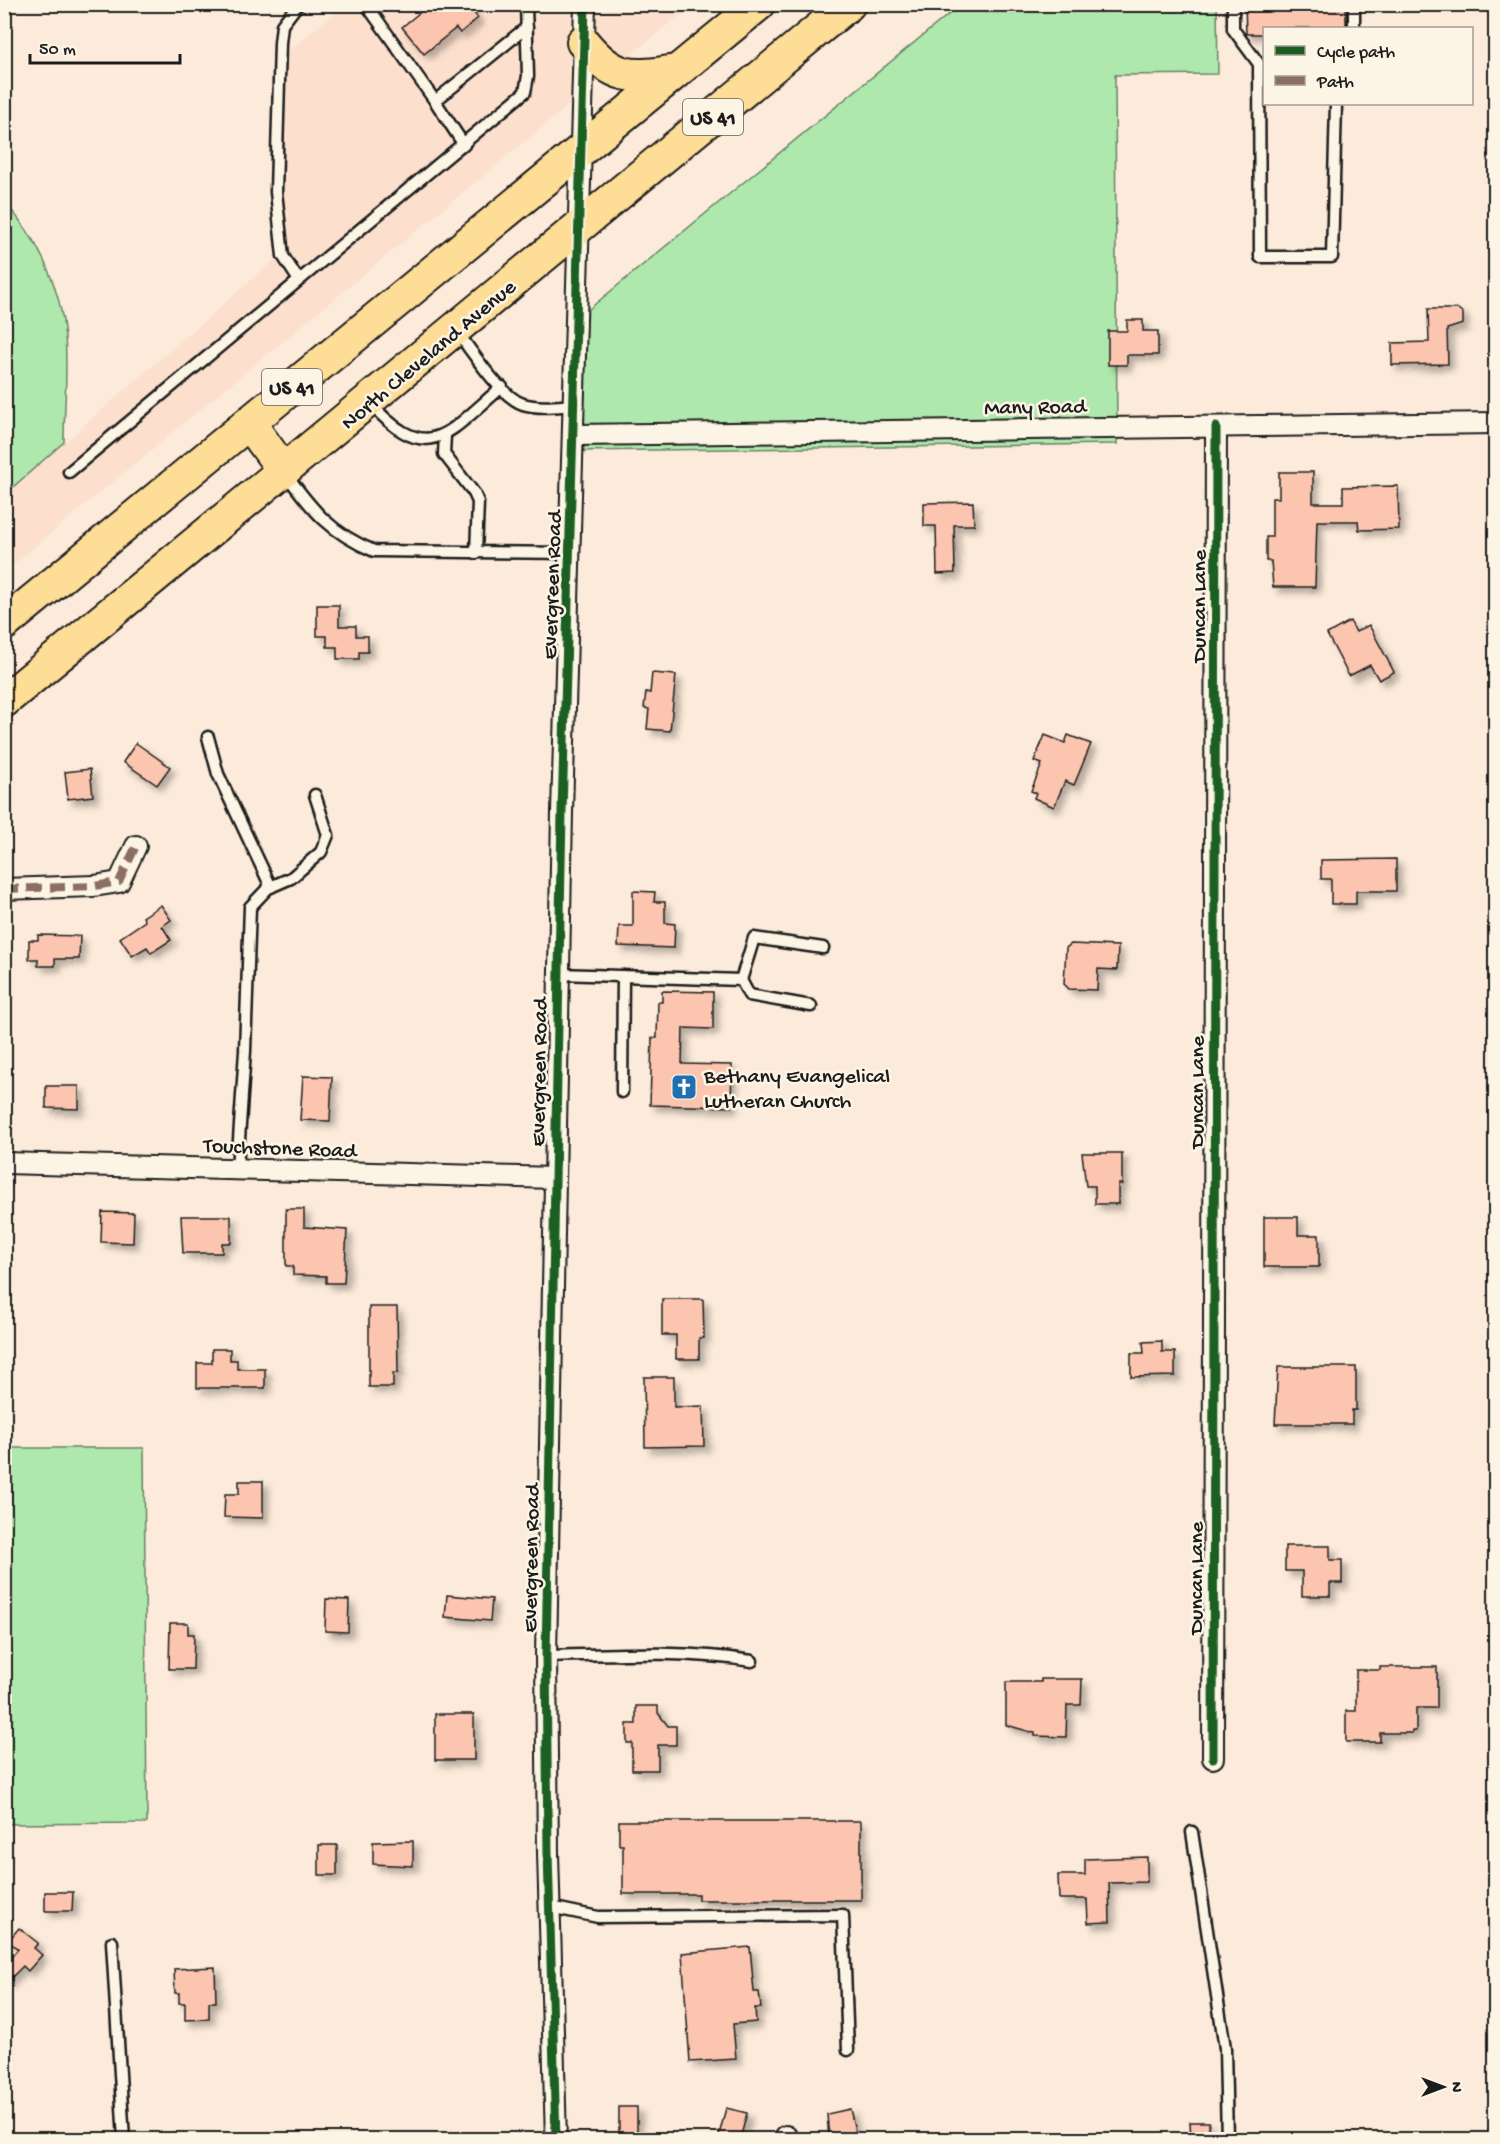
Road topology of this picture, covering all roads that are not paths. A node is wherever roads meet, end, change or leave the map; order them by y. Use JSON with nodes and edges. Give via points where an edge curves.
{"nodes":[{"id":1,"x":298,"y":4,"type":"edge"},
{"id":2,"x":366,"y":4,"type":"edge"},
{"id":3,"x":526,"y":4,"type":"edge"},
{"id":4,"x":585,"y":4,"type":"edge"},
{"id":5,"x":759,"y":4,"type":"edge"},
{"id":6,"x":849,"y":4,"type":"edge"},
{"id":7,"x":1233,"y":4,"type":"edge"},
{"id":8,"x":1354,"y":4,"type":"edge"},
{"id":9,"x":527,"y":27,"type":"junction"},
{"id":10,"x":1354,"y":27,"type":"edge"},
{"id":11,"x":583,"y":42,"type":"junction"},
{"id":12,"x":677,"y":71,"type":"junction"},
{"id":13,"x":435,"y":101,"type":"junction"},
{"id":14,"x":1336,"y":105,"type":"edge"},
{"id":15,"x":464,"y":145,"type":"junction"},
{"id":16,"x":579,"y":151,"type":"junction"},
{"id":17,"x":577,"y":229,"type":"junction"},
{"id":18,"x":298,"y":279,"type":"junction"},
{"id":19,"x":455,"y":330,"type":"junction"},
{"id":20,"x":502,"y":387,"type":"junction"},
{"id":21,"x":368,"y":401,"type":"junction"},
{"id":22,"x":575,"y":405,"type":"junction"},
{"id":23,"x":249,"y":423,"type":"junction"},
{"id":24,"x":1496,"y":423,"type":"edge"},
{"id":25,"x":1216,"y":427,"type":"junction"},
{"id":26,"x":445,"y":435,"type":"junction"},
{"id":27,"x":574,"y":435,"type":"junction"},
{"id":28,"x":69,"y":471,"type":"dead end"},
{"id":29,"x":284,"y":471,"type":"junction"},
{"id":30,"x":476,"y":553,"type":"junction"},
{"id":31,"x":570,"y":553,"type":"junction"},
{"id":32,"x":4,"y":624,"type":"edge"},
{"id":33,"x":4,"y":701,"type":"edge"},
{"id":34,"x":208,"y":737,"type":"dead end"},
{"id":35,"x":315,"y":795,"type":"dead end"},
{"id":36,"x":136,"y":846,"type":"dead end"},
{"id":37,"x":271,"y":887,"type":"junction"},
{"id":38,"x":4,"y":889,"type":"edge"},
{"id":39,"x":823,"y":948,"type":"dead end"},
{"id":40,"x":559,"y":974,"type":"junction"},
{"id":41,"x":623,"y":976,"type":"junction"},
{"id":42,"x":741,"y":980,"type":"junction"},
{"id":43,"x":811,"y":1006,"type":"dead end"},
{"id":44,"x":622,"y":1092,"type":"dead end"},
{"id":45,"x":4,"y":1162,"type":"edge"},
{"id":46,"x":237,"y":1169,"type":"junction"},
{"id":47,"x":555,"y":1178,"type":"junction"},
{"id":48,"x":546,"y":1656,"type":"junction"},
{"id":49,"x":752,"y":1660,"type":"dead end"},
{"id":50,"x":1213,"y":1758,"type":"dead end"},
{"id":51,"x":1192,"y":1832,"type":"dead end"},
{"id":52,"x":550,"y":1907,"type":"junction"},
{"id":53,"x":112,"y":1942,"type":"dead end"},
{"id":54,"x":848,"y":2050,"type":"dead end"},
{"id":55,"x":124,"y":2139,"type":"edge"},
{"id":56,"x":556,"y":2139,"type":"edge"},
{"id":57,"x":1227,"y":2139,"type":"edge"}],
"edges":[{"from":1,"to":18,"type":"lane","via":[[282,25],[276,192],[283,256]]},
{"from":2,"to":13,"type":"lane"},
{"from":3,"to":9,"type":"lane"},
{"from":4,"to":11,"type":"street","name":"Evergreen Road"},
{"from":5,"to":12,"type":"main road","number":"US 41"},
{"from":6,"to":17,"type":"main road","name":"North Cleveland Avenue","number":"US 41"},
{"from":7,"to":14,"type":"lane","via":[[1233,29],[1259,64],[1260,257],[1332,257]]},
{"from":8,"to":10,"type":"lane"},
{"from":9,"to":13,"type":"lane"},
{"from":9,"to":15,"type":"lane","via":[[525,92]]},
{"from":11,"to":12,"type":"main road","via":[[600,62],[619,74],[638,77]]},
{"from":11,"to":16,"type":"street","name":"Evergreen Road"},
{"from":12,"to":16,"type":"main road","number":"US 41"},
{"from":13,"to":15,"type":"lane"},
{"from":15,"to":18,"type":"lane"},
{"from":16,"to":17,"type":"street","name":"Evergreen Road"},
{"from":16,"to":23,"type":"main road","number":"US 41"},
{"from":17,"to":19,"type":"main road","name":"North Cleveland Avenue","number":"US 41"},
{"from":17,"to":22,"type":"street","name":"Evergreen Road"},
{"from":18,"to":28,"type":"lane"},
{"from":19,"to":20,"type":"lane"},
{"from":19,"to":21,"type":"main road","name":"North Cleveland Avenue","number":"US 41"},
{"from":20,"to":22,"type":"lane","via":[[521,403],[538,407]]},
{"from":20,"to":26,"type":"lane"},
{"from":21,"to":26,"type":"lane","via":[[392,426],[415,438]]},
{"from":21,"to":29,"type":"main road","name":"North Cleveland Avenue","number":"US 41"},
{"from":22,"to":27,"type":"street","name":"Evergreen Road"},
{"from":23,"to":29,"type":"main road"},
{"from":23,"to":32,"type":"main road","number":"US 41"},
{"from":24,"to":25,"type":"street","name":"Many Road"},
{"from":25,"to":27,"type":"street","name":"Many Road"},
{"from":25,"to":50,"type":"street","name":"Duncan Lane"},
{"from":26,"to":30,"type":"lane","via":[[444,454],[478,502]]},
{"from":27,"to":31,"type":"street","name":"Evergreen Road"},
{"from":29,"to":30,"type":"lane","via":[[312,509],[352,542],[374,551]]},
{"from":29,"to":33,"type":"main road","name":"North Cleveland Avenue","number":"US 41"},
{"from":30,"to":31,"type":"lane"},
{"from":31,"to":40,"type":"street","name":"Evergreen Road"},
{"from":34,"to":37,"type":"lane","via":[[218,774]]},
{"from":35,"to":37,"type":"lane","via":[[328,835],[321,852],[291,878]]},
{"from":36,"to":38,"type":"street","via":[[119,882]]},
{"from":37,"to":46,"type":"lane","via":[[250,907]]},
{"from":39,"to":42,"type":"lane","via":[[754,938]]},
{"from":40,"to":41,"type":"lane"},
{"from":40,"to":47,"type":"street","name":"Evergreen Road"},
{"from":41,"to":42,"type":"lane"},
{"from":41,"to":44,"type":"lane"},
{"from":42,"to":43,"type":"lane","via":[[749,995]]},
{"from":45,"to":46,"type":"street","name":"Touchstone Road"},
{"from":46,"to":47,"type":"street","name":"Touchstone Road"},
{"from":47,"to":48,"type":"street","name":"Evergreen Road"},
{"from":48,"to":49,"type":"lane","via":[[666,1652]]},
{"from":48,"to":52,"type":"street","name":"Evergreen Road"},
{"from":51,"to":57,"type":"lane","via":[[1225,2048]]},
{"from":52,"to":54,"type":"lane","via":[[598,1917],[843,1915]]},
{"from":52,"to":56,"type":"street","name":"Evergreen Road"},
{"from":53,"to":55,"type":"lane"}]}
